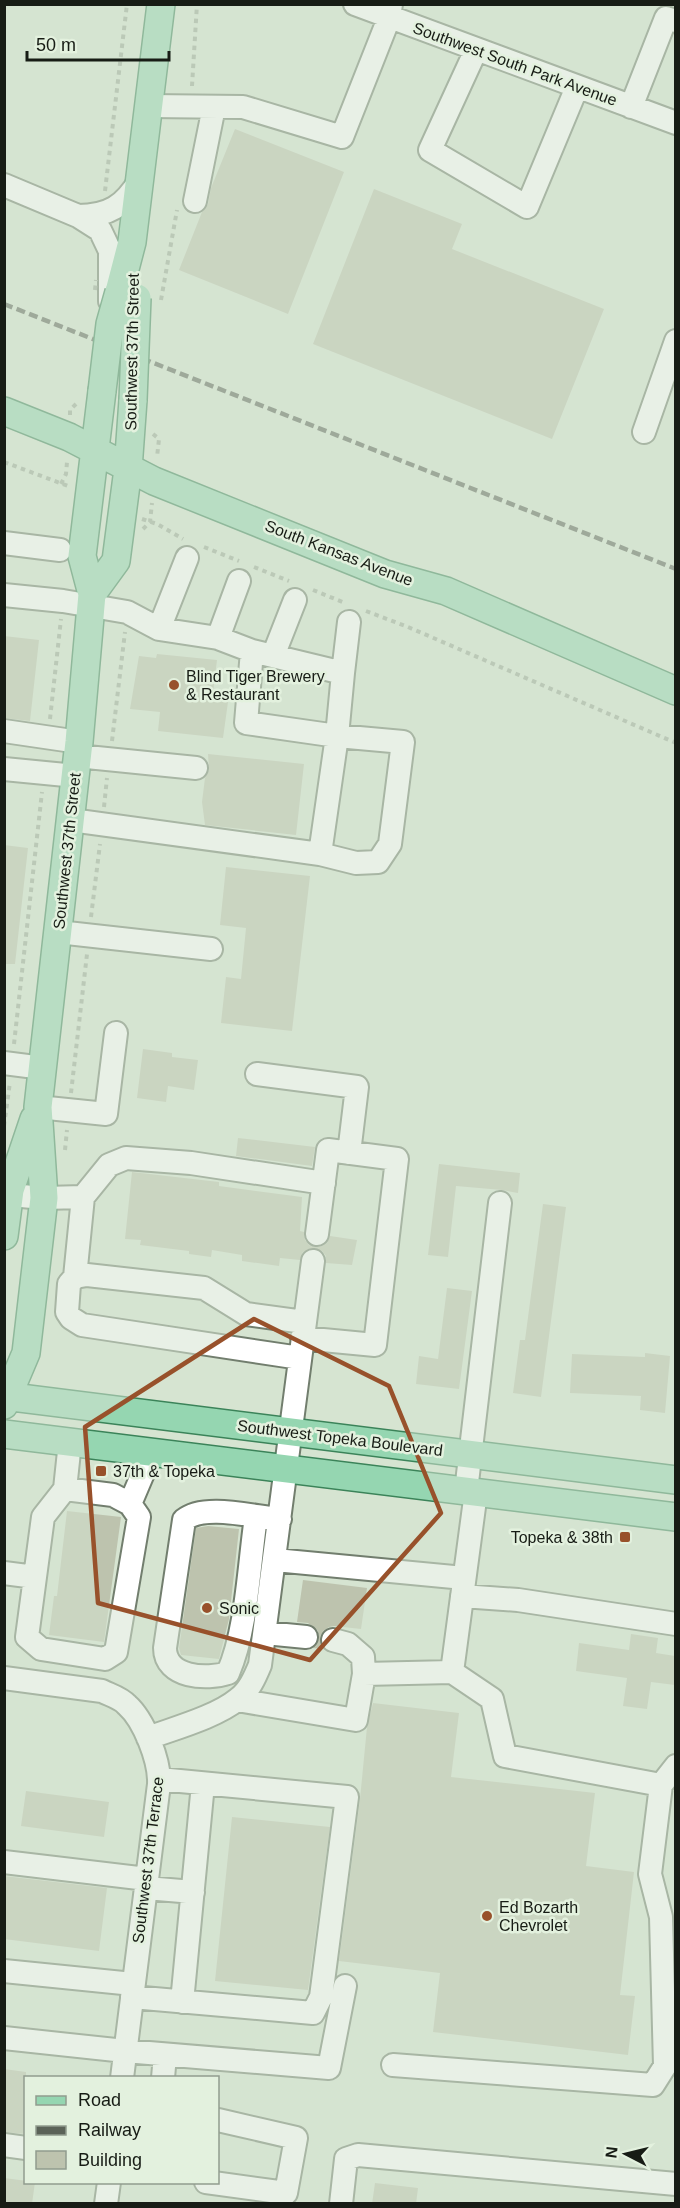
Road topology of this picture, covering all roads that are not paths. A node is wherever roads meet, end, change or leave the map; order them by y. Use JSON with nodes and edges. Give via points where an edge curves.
{"nodes":[{"id":1,"x":161,"y":4,"type":"edge"},
{"id":2,"x":355,"y":4,"type":"edge"},
{"id":3,"x":390,"y":11,"type":"edge"},
{"id":4,"x":675,"y":21,"type":"edge"},
{"id":5,"x":476,"y":50,"type":"junction"},
{"id":6,"x":577,"y":87,"type":"junction"},
{"id":7,"x":149,"y":106,"type":"junction"},
{"id":8,"x":214,"y":107,"type":"junction"},
{"id":9,"x":631,"y":107,"type":"junction"},
{"id":10,"x":675,"y":123,"type":"edge"},
{"id":11,"x":140,"y":180,"type":"junction"},
{"id":12,"x":4,"y":185,"type":"edge"},
{"id":13,"x":195,"y":201,"type":"dead end"},
{"id":14,"x":78,"y":216,"type":"junction"},
{"id":15,"x":112,"y":285,"type":"junction"},
{"id":16,"x":675,"y":341,"type":"edge"},
{"id":17,"x":4,"y":411,"type":"edge"},
{"id":18,"x":644,"y":432,"type":"dead end"},
{"id":19,"x":95,"y":451,"type":"junction"},
{"id":20,"x":128,"y":469,"type":"junction"},
{"id":21,"x":4,"y":543,"type":"edge"},
{"id":22,"x":189,"y":547,"type":"road end"},
{"id":23,"x":60,"y":550,"type":"dead end"},
{"id":24,"x":245,"y":570,"type":"road end"},
{"id":25,"x":300,"y":591,"type":"road end"},
{"id":26,"x":4,"y":595,"type":"edge"},
{"id":27,"x":91,"y":600,"type":"junction"},
{"id":28,"x":355,"y":612,"type":"road end"},
{"id":29,"x":159,"y":628,"type":"junction"},
{"id":30,"x":218,"y":638,"type":"junction"},
{"id":31,"x":263,"y":653,"type":"junction"},
{"id":32,"x":343,"y":673,"type":"junction"},
{"id":33,"x":675,"y":691,"type":"edge"},
{"id":34,"x":4,"y":731,"type":"edge"},
{"id":35,"x":337,"y":736,"type":"junction"},
{"id":36,"x":77,"y":758,"type":"junction"},
{"id":37,"x":196,"y":768,"type":"dead end"},
{"id":38,"x":4,"y":769,"type":"edge"},
{"id":39,"x":71,"y":820,"type":"junction"},
{"id":40,"x":320,"y":854,"type":"junction"},
{"id":41,"x":58,"y":932,"type":"junction"},
{"id":42,"x":211,"y":948,"type":"dead end"},
{"id":43,"x":116,"y":1033,"type":"dead end"},
{"id":44,"x":4,"y":1063,"type":"edge"},
{"id":45,"x":43,"y":1068,"type":"junction"},
{"id":46,"x":257,"y":1074,"type":"dead end"},
{"id":47,"x":38,"y":1107,"type":"junction"},
{"id":48,"x":350,"y":1153,"type":"junction"},
{"id":49,"x":324,"y":1183,"type":"junction"},
{"id":50,"x":10,"y":1195,"type":"junction"},
{"id":51,"x":83,"y":1197,"type":"junction"},
{"id":52,"x":44,"y":1198,"type":"junction"},
{"id":53,"x":500,"y":1203,"type":"dead end"},
{"id":54,"x":317,"y":1234,"type":"dead end"},
{"id":55,"x":4,"y":1236,"type":"edge"},
{"id":56,"x":313,"y":1261,"type":"dead end"},
{"id":57,"x":75,"y":1277,"type":"junction"},
{"id":58,"x":302,"y":1339,"type":"junction"},
{"id":59,"x":6,"y":1399,"type":"edge"},
{"id":60,"x":290,"y":1431,"type":"junction"},
{"id":61,"x":4,"y":1434,"type":"edge"},
{"id":62,"x":70,"y":1442,"type":"junction"},
{"id":63,"x":152,"y":1452,"type":"junction"},
{"id":64,"x":471,"y":1454,"type":"junction"},
{"id":65,"x":286,"y":1468,"type":"junction"},
{"id":66,"x":675,"y":1480,"type":"edge"},
{"id":67,"x":65,"y":1489,"type":"junction"},
{"id":68,"x":471,"y":1491,"type":"junction"},
{"id":69,"x":130,"y":1504,"type":"junction"},
{"id":70,"x":256,"y":1517,"type":"junction"},
{"id":71,"x":675,"y":1517,"type":"edge"},
{"id":72,"x":280,"y":1519,"type":"junction"},
{"id":73,"x":275,"y":1560,"type":"junction"},
{"id":74,"x":4,"y":1573,"type":"edge"},
{"id":75,"x":35,"y":1577,"type":"junction"},
{"id":76,"x":463,"y":1587,"type":"junction"},
{"id":77,"x":675,"y":1624,"type":"edge"},
{"id":78,"x":265,"y":1633,"type":"junction"},
{"id":79,"x":306,"y":1637,"type":"dead end"},
{"id":80,"x":333,"y":1640,"type":"dead end"},
{"id":81,"x":105,"y":1659,"type":"junction"},
{"id":82,"x":452,"y":1672,"type":"junction"},
{"id":83,"x":364,"y":1674,"type":"junction"},
{"id":84,"x":216,"y":1677,"type":"junction"},
{"id":85,"x":4,"y":1678,"type":"edge"},
{"id":86,"x":102,"y":1691,"type":"junction"},
{"id":87,"x":237,"y":1700,"type":"junction"},
{"id":88,"x":215,"y":1712,"type":"junction"},
{"id":89,"x":148,"y":1738,"type":"junction"},
{"id":90,"x":675,"y":1766,"type":"edge"},
{"id":91,"x":159,"y":1779,"type":"junction"},
{"id":92,"x":203,"y":1784,"type":"junction"},
{"id":93,"x":661,"y":1785,"type":"junction"},
{"id":94,"x":4,"y":1862,"type":"edge"},
{"id":95,"x":146,"y":1883,"type":"junction"},
{"id":96,"x":193,"y":1892,"type":"junction"},
{"id":97,"x":4,"y":1971,"type":"edge"},
{"id":98,"x":345,"y":1986,"type":"dead end"},
{"id":99,"x":132,"y":1991,"type":"junction"},
{"id":100,"x":182,"y":2002,"type":"junction"},
{"id":101,"x":4,"y":2038,"type":"edge"},
{"id":102,"x":125,"y":2051,"type":"junction"},
{"id":103,"x":165,"y":2055,"type":"junction"},
{"id":104,"x":393,"y":2065,"type":"dead end"},
{"id":105,"x":122,"y":2076,"type":"edge"},
{"id":106,"x":163,"y":2076,"type":"edge"},
{"id":107,"x":219,"y":2120,"type":"edge"},
{"id":108,"x":4,"y":2145,"type":"edge"},
{"id":109,"x":24,"y":2148,"type":"edge"},
{"id":110,"x":109,"y":2184,"type":"edge"},
{"id":111,"x":219,"y":2184,"type":"edge"},
{"id":112,"x":675,"y":2184,"type":"edge"},
{"id":113,"x":106,"y":2204,"type":"edge"},
{"id":114,"x":341,"y":2204,"type":"edge"}],
"edges":[{"from":1,"to":7,"type":"main road","name":"Southwest 37th Street"},
{"from":2,"to":3,"type":"street","name":"Southwest South Park Avenue"},
{"from":3,"to":5,"type":"street","name":"Southwest South Park Avenue"},
{"from":3,"to":8,"type":"street","via":[[342,137],[243,107]]},
{"from":4,"to":9,"type":"street","via":[[666,18]]},
{"from":5,"to":6,"type":"street","name":"Southwest South Park Avenue"},
{"from":5,"to":6,"type":"street","via":[[430,150],[527,207]]},
{"from":6,"to":9,"type":"street","name":"Southwest South Park Avenue"},
{"from":7,"to":8,"type":"street"},
{"from":7,"to":11,"type":"main road","name":"Southwest 37th Street"},
{"from":8,"to":13,"type":"street"},
{"from":9,"to":10,"type":"street","name":"Southwest South Park Avenue"},
{"from":11,"to":14,"type":"street","via":[[122,203],[103,213]]},
{"from":11,"to":15,"type":"main road","name":"Southwest 37th Street","via":[[132,242]]},
{"from":12,"to":14,"type":"street"},
{"from":14,"to":15,"type":"street","via":[[100,230],[106,239]]},
{"from":15,"to":19,"type":"main road","name":"Southwest 37th Street","bridge":true},
{"from":15,"to":20,"type":"main road","name":"Southwest 37th Street","bridge":true,"via":[[133,400]]},
{"from":16,"to":18,"type":"street"},
{"from":17,"to":19,"type":"main road","name":"South Kansas Avenue"},
{"from":19,"to":20,"type":"main road","name":"South Kansas Avenue"},
{"from":19,"to":27,"type":"main road","name":"Southwest 37th Street","via":[[82,556]]},
{"from":20,"to":27,"type":"main road","name":"Southwest 37th Street","via":[[116,561]]},
{"from":20,"to":33,"type":"main road","name":"South Kansas Avenue","via":[[385,574],[446,591]]},
{"from":21,"to":23,"type":"street"},
{"from":22,"to":29,"type":"street"},
{"from":24,"to":30,"type":"street"},
{"from":25,"to":31,"type":"street"},
{"from":26,"to":27,"type":"street"},
{"from":27,"to":29,"type":"street"},
{"from":27,"to":36,"type":"main road","name":"Southwest 37th Street"},
{"from":28,"to":32,"type":"street"},
{"from":29,"to":30,"type":"street"},
{"from":30,"to":31,"type":"street"},
{"from":31,"to":32,"type":"street"},
{"from":31,"to":35,"type":"street","via":[[246,723]]},
{"from":32,"to":35,"type":"street"},
{"from":34,"to":36,"type":"street"},
{"from":35,"to":40,"type":"street"},
{"from":35,"to":40,"type":"street","via":[[403,742],[390,844],[378,862],[356,863]]},
{"from":36,"to":37,"type":"street"},
{"from":36,"to":38,"type":"street"},
{"from":36,"to":39,"type":"main road","name":"Southwest 37th Street"},
{"from":39,"to":40,"type":"street"},
{"from":39,"to":41,"type":"main road","name":"Southwest 37th Street"},
{"from":41,"to":42,"type":"street"},
{"from":41,"to":45,"type":"main road","name":"Southwest 37th Street"},
{"from":43,"to":47,"type":"street","via":[[106,1114]]},
{"from":44,"to":45,"type":"street"},
{"from":45,"to":47,"type":"main road","name":"Southwest 37th Street"},
{"from":46,"to":48,"type":"street","via":[[357,1087]]},
{"from":47,"to":50,"type":"main road","name":"Southwest 37th Street"},
{"from":47,"to":52,"type":"main road","name":"Southwest 37th Street"},
{"from":48,"to":49,"type":"street","via":[[328,1150]]},
{"from":48,"to":58,"type":"street","via":[[397,1159],[375,1345]]},
{"from":49,"to":51,"type":"street","via":[[191,1163],[126,1158],[109,1165]]},
{"from":49,"to":54,"type":"street"},
{"from":50,"to":52,"type":"street"},
{"from":50,"to":55,"type":"main road","name":"Southwest 37th Street"},
{"from":51,"to":52,"type":"street"},
{"from":51,"to":57,"type":"street"},
{"from":52,"to":59,"type":"main road","name":"Southwest 37th Street","via":[[26,1353]]},
{"from":53,"to":64,"type":"street"},
{"from":56,"to":58,"type":"street"},
{"from":57,"to":58,"type":"street","via":[[87,1275],[204,1288],[246,1314]]},
{"from":57,"to":58,"type":"street","via":[[69,1284],[67,1312],[81,1325]]},
{"from":58,"to":60,"type":"street"},
{"from":59,"to":60,"type":"main road","name":"Southwest Topeka Boulevard"},
{"from":60,"to":64,"type":"main road","name":"Southwest Topeka Boulevard"},
{"from":60,"to":65,"type":"street"},
{"from":61,"to":62,"type":"main road"},
{"from":62,"to":63,"type":"main road"},
{"from":62,"to":67,"type":"street"},
{"from":63,"to":65,"type":"main road"},
{"from":63,"to":69,"type":"street"},
{"from":64,"to":66,"type":"main road","name":"Southwest Topeka Boulevard"},
{"from":64,"to":68,"type":"street"},
{"from":65,"to":68,"type":"main road"},
{"from":65,"to":72,"type":"street"},
{"from":67,"to":69,"type":"street","via":[[113,1495]]},
{"from":67,"to":75,"type":"street","via":[[43,1517]]},
{"from":68,"to":71,"type":"main road"},
{"from":68,"to":76,"type":"street"},
{"from":69,"to":81,"type":"street","via":[[139,1517],[116,1652]]},
{"from":70,"to":72,"type":"street"},
{"from":70,"to":84,"type":"street","via":[[236,1655],[228,1673]]},
{"from":70,"to":84,"type":"street","via":[[199,1511],[190,1514],[181,1529],[165,1656],[175,1669]]},
{"from":72,"to":73,"type":"street"},
{"from":73,"to":76,"type":"street"},
{"from":73,"to":78,"type":"street"},
{"from":74,"to":75,"type":"street"},
{"from":75,"to":81,"type":"street","via":[[27,1637],[41,1649]]},
{"from":76,"to":77,"type":"street","via":[[518,1600]]},
{"from":76,"to":82,"type":"street"},
{"from":78,"to":79,"type":"street"},
{"from":78,"to":87,"type":"street","via":[[260,1665],[252,1683]]},
{"from":80,"to":83,"type":"street","via":[[348,1644],[363,1657]]},
{"from":81,"to":86,"type":"street"},
{"from":82,"to":83,"type":"street"},
{"from":82,"to":93,"type":"street","via":[[492,1699],[505,1756]]},
{"from":83,"to":87,"type":"street","via":[[356,1720]]},
{"from":84,"to":88,"type":"street"},
{"from":85,"to":86,"type":"street","name":"Southwest 37th Terrace"},
{"from":86,"to":89,"type":"street","name":"Southwest 37th Terrace","via":[[128,1705]]},
{"from":87,"to":88,"type":"street"},
{"from":88,"to":89,"type":"street"},
{"from":89,"to":91,"type":"street","name":"Southwest 37th Terrace","via":[[158,1762]]},
{"from":90,"to":93,"type":"street"},
{"from":91,"to":92,"type":"street"},
{"from":91,"to":95,"type":"street","name":"Southwest 37th Terrace"},
{"from":92,"to":96,"type":"street"},
{"from":92,"to":100,"type":"street","via":[[347,1797],[321,1997],[313,2013]]},
{"from":93,"to":104,"type":"street","via":[[650,1874],[661,1917],[665,2066],[653,2085]]},
{"from":94,"to":95,"type":"street"},
{"from":95,"to":96,"type":"street"},
{"from":95,"to":99,"type":"street","name":"Southwest 37th Terrace"},
{"from":96,"to":100,"type":"street"},
{"from":97,"to":99,"type":"street"},
{"from":98,"to":103,"type":"street","via":[[329,2068]]},
{"from":99,"to":100,"type":"street"},
{"from":99,"to":102,"type":"street","name":"Southwest 37th Terrace"},
{"from":101,"to":102,"type":"street"},
{"from":102,"to":103,"type":"street"},
{"from":102,"to":105,"type":"street","name":"Southwest 37th Terrace"},
{"from":103,"to":106,"type":"street"},
{"from":107,"to":111,"type":"street","via":[[296,2138],[286,2193]]},
{"from":108,"to":109,"type":"street"},
{"from":110,"to":113,"type":"street"},
{"from":112,"to":114,"type":"street","via":[[358,2155],[346,2159]]}]}
